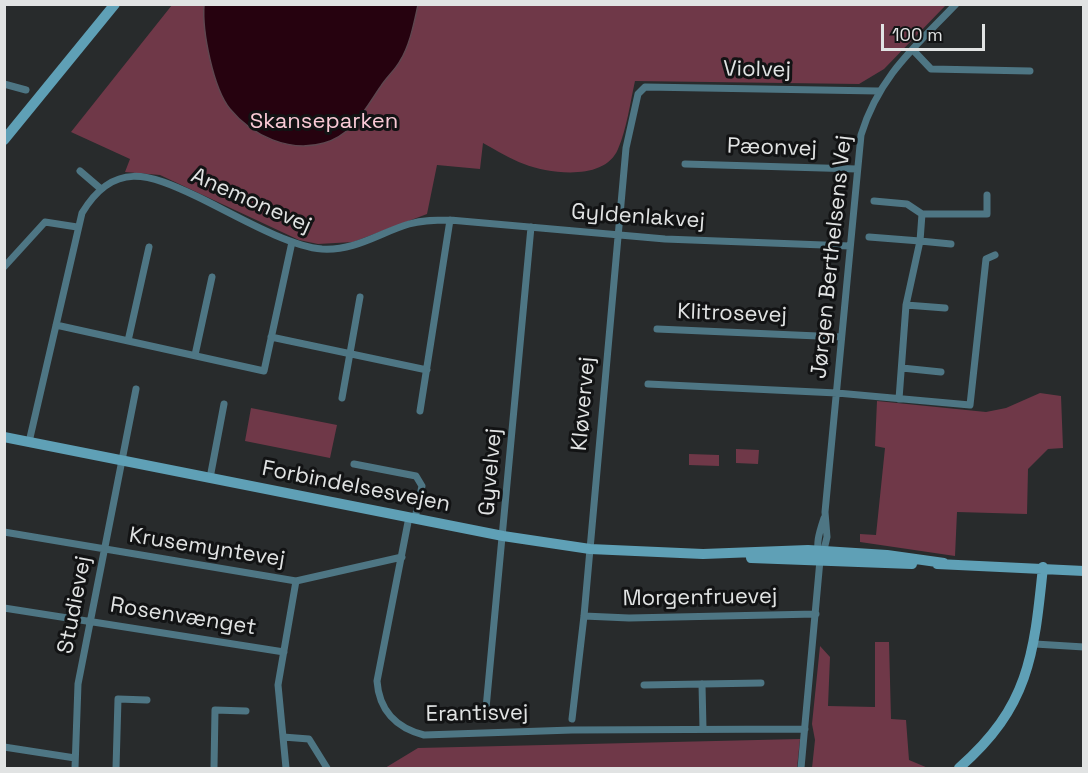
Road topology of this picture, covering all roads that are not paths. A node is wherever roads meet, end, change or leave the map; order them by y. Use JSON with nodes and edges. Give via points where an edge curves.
{"nodes":[{"id":1,"x":115,"y":4,"type":"edge"},
{"id":2,"x":956,"y":4,"type":"edge"},
{"id":3,"x":913,"y":50,"type":"junction"},
{"id":4,"x":1030,"y":71,"type":"dead end"},
{"id":5,"x":4,"y":84,"type":"edge"},
{"id":6,"x":26,"y":90,"type":"dead end"},
{"id":7,"x":878,"y":91,"type":"junction"},
{"id":8,"x":638,"y":94,"type":"joint"},
{"id":9,"x":4,"y":140,"type":"edge"},
{"id":10,"x":685,"y":164,"type":"dead end"},
{"id":11,"x":857,"y":169,"type":"junction"},
{"id":12,"x":80,"y":171,"type":"dead end"},
{"id":13,"x":100,"y":189,"type":"junction"},
{"id":14,"x":987,"y":195,"type":"dead end"},
{"id":15,"x":874,"y":201,"type":"dead end"},
{"id":16,"x":922,"y":214,"type":"junction"},
{"id":17,"x":423,"y":220,"type":"joint"},
{"id":18,"x":450,"y":220,"type":"junction"},
{"id":19,"x":77,"y":227,"type":"junction"},
{"id":20,"x":531,"y":227,"type":"junction"},
{"id":21,"x":618,"y":235,"type":"junction"},
{"id":22,"x":869,"y":237,"type":"dead end"},
{"id":23,"x":920,"y":241,"type":"junction"},
{"id":24,"x":292,"y":242,"type":"junction"},
{"id":25,"x":951,"y":244,"type":"dead end"},
{"id":26,"x":850,"y":246,"type":"junction"},
{"id":27,"x":149,"y":247,"type":"dead end"},
{"id":28,"x":995,"y":255,"type":"dead end"},
{"id":29,"x":4,"y":267,"type":"edge"},
{"id":30,"x":212,"y":277,"type":"dead end"},
{"id":31,"x":360,"y":297,"type":"dead end"},
{"id":32,"x":906,"y":305,"type":"junction"},
{"id":33,"x":945,"y":308,"type":"dead end"},
{"id":34,"x":56,"y":325,"type":"junction"},
{"id":35,"x":657,"y":329,"type":"dead end"},
{"id":36,"x":272,"y":337,"type":"junction"},
{"id":37,"x":842,"y":337,"type":"junction"},
{"id":38,"x":128,"y":341,"type":"junction"},
{"id":39,"x":349,"y":354,"type":"junction"},
{"id":40,"x":195,"y":355,"type":"junction"},
{"id":41,"x":902,"y":368,"type":"junction"},
{"id":42,"x":427,"y":370,"type":"junction"},
{"id":43,"x":941,"y":372,"type":"dead end"},
{"id":44,"x":648,"y":384,"type":"dead end"},
{"id":45,"x":136,"y":389,"type":"dead end"},
{"id":46,"x":837,"y":393,"type":"junction"},
{"id":47,"x":342,"y":398,"type":"dead end"},
{"id":48,"x":899,"y":399,"type":"junction"},
{"id":49,"x":224,"y":404,"type":"dead end"},
{"id":50,"x":420,"y":411,"type":"dead end"},
{"id":51,"x":4,"y":437,"type":"edge"},
{"id":52,"x":29,"y":442,"type":"junction"},
{"id":53,"x":121,"y":460,"type":"junction"},
{"id":54,"x":354,"y":464,"type":"dead end"},
{"id":55,"x":210,"y":478,"type":"junction"},
{"id":56,"x":412,"y":517,"type":"junction"},
{"id":57,"x":4,"y":532,"type":"edge"},
{"id":58,"x":503,"y":536,"type":"junction"},
{"id":59,"x":590,"y":549,"type":"junction"},
{"id":60,"x":104,"y":550,"type":"junction"},
{"id":61,"x":821,"y":554,"type":"junction"},
{"id":62,"x":402,"y":557,"type":"junction"},
{"id":63,"x":1083,"y":565,"type":"edge"},
{"id":64,"x":1043,"y":567,"type":"junction"},
{"id":65,"x":1083,"y":571,"type":"edge"},
{"id":66,"x":296,"y":581,"type":"junction"},
{"id":67,"x":4,"y":608,"type":"edge"},
{"id":68,"x":816,"y":614,"type":"junction"},
{"id":69,"x":584,"y":616,"type":"junction"},
{"id":70,"x":90,"y":621,"type":"junction"},
{"id":71,"x":1035,"y":644,"type":"junction"},
{"id":72,"x":1083,"y":647,"type":"edge"},
{"id":73,"x":284,"y":652,"type":"junction"},
{"id":74,"x":761,"y":683,"type":"dead end"},
{"id":75,"x":702,"y":684,"type":"junction"},
{"id":76,"x":644,"y":685,"type":"dead end"},
{"id":77,"x":147,"y":700,"type":"dead end"},
{"id":78,"x":246,"y":711,"type":"dead end"},
{"id":79,"x":484,"y":719,"type":"dead end"},
{"id":80,"x":572,"y":719,"type":"dead end"},
{"id":81,"x":703,"y":729,"type":"junction"},
{"id":82,"x":805,"y":729,"type":"junction"},
{"id":83,"x":283,"y":737,"type":"junction"},
{"id":84,"x":4,"y":747,"type":"edge"},
{"id":85,"x":75,"y":758,"type":"junction"},
{"id":86,"x":75,"y":768,"type":"edge"},
{"id":87,"x":116,"y":768,"type":"edge"},
{"id":88,"x":214,"y":768,"type":"edge"},
{"id":89,"x":286,"y":768,"type":"edge"},
{"id":90,"x":327,"y":768,"type":"edge"},
{"id":91,"x":801,"y":768,"type":"edge"},
{"id":92,"x":959,"y":768,"type":"edge"}],
"edges":[{"from":1,"to":9,"type":"street"},
{"from":2,"to":3,"type":"street","name":"Jørgen Berthelsens Vej"},
{"from":3,"to":4,"type":"street","via":[[931,69]]},
{"from":3,"to":7,"type":"street","name":"Jørgen Berthelsens Vej"},
{"from":5,"to":6,"type":"street"},
{"from":7,"to":8,"type":"street","name":"Violvej","via":[[645,87]]},
{"from":7,"to":11,"type":"street","name":"Jørgen Berthelsens Vej","via":[[861,135]]},
{"from":8,"to":21,"type":"street","name":"Kløvervej","via":[[626,148]]},
{"from":10,"to":11,"type":"street","name":"Pæonvej"},
{"from":11,"to":26,"type":"street","name":"Jørgen Berthelsens Vej"},
{"from":12,"to":13,"type":"street"},
{"from":13,"to":19,"type":"street"},
{"from":13,"to":24,"type":"street","name":"Anemonevej","via":[[129,177],[158,179]]},
{"from":14,"to":16,"type":"street","via":[[987,214]]},
{"from":15,"to":16,"type":"street","via":[[907,204]]},
{"from":16,"to":23,"type":"street"},
{"from":17,"to":18,"type":"street","name":"Gyldenlakvej"},
{"from":17,"to":24,"type":"street","name":"Anemonevej","via":[[349,248],[324,249]]},
{"from":18,"to":20,"type":"street","name":"Gyldenlakvej"},
{"from":18,"to":42,"type":"street"},
{"from":19,"to":29,"type":"street","via":[[45,222]]},
{"from":19,"to":34,"type":"street"},
{"from":20,"to":21,"type":"street","name":"Gyldenlakvej"},
{"from":20,"to":58,"type":"street","name":"Gyvelvej"},
{"from":21,"to":26,"type":"street","name":"Gyldenlakvej"},
{"from":21,"to":59,"type":"street","name":"Kløvervej"},
{"from":22,"to":23,"type":"street"},
{"from":23,"to":25,"type":"street"},
{"from":23,"to":32,"type":"street"},
{"from":24,"to":36,"type":"street"},
{"from":26,"to":37,"type":"street","name":"Jørgen Berthelsens Vej"},
{"from":27,"to":38,"type":"street"},
{"from":28,"to":48,"type":"street","via":[[986,259],[970,405]]},
{"from":30,"to":40,"type":"street"},
{"from":31,"to":39,"type":"street"},
{"from":32,"to":33,"type":"street"},
{"from":32,"to":41,"type":"street"},
{"from":34,"to":38,"type":"street"},
{"from":34,"to":52,"type":"street"},
{"from":35,"to":37,"type":"street","name":"Klitrosevej"},
{"from":36,"to":39,"type":"street"},
{"from":36,"to":40,"type":"street","via":[[264,371]]},
{"from":37,"to":46,"type":"street","name":"Jørgen Berthelsens Vej"},
{"from":38,"to":40,"type":"street"},
{"from":39,"to":42,"type":"street"},
{"from":39,"to":47,"type":"street"},
{"from":41,"to":43,"type":"street"},
{"from":41,"to":48,"type":"street"},
{"from":42,"to":50,"type":"street"},
{"from":44,"to":46,"type":"street","name":"Jørgen Berthelsens Vej"},
{"from":45,"to":53,"type":"street","name":"Studievej"},
{"from":46,"to":48,"type":"street"},
{"from":46,"to":61,"type":"street","name":"Jørgen Berthelsens Vej"},
{"from":49,"to":55,"type":"street"},
{"from":51,"to":52,"type":"street","name":"Forbindelsesvejen"},
{"from":52,"to":53,"type":"street","name":"Forbindelsesvejen"},
{"from":53,"to":55,"type":"street","name":"Forbindelsesvejen"},
{"from":53,"to":60,"type":"street","name":"Studievej"},
{"from":54,"to":56,"type":"street","name":"Erantisvej","via":[[416,476],[422,486]]},
{"from":55,"to":56,"type":"street","name":"Forbindelsesvejen"},
{"from":56,"to":58,"type":"street","name":"Forbindelsesvejen"},
{"from":56,"to":62,"type":"street","name":"Erantisvej"},
{"from":57,"to":60,"type":"street","name":"Krusemyntevej"},
{"from":58,"to":59,"type":"street","name":"Forbindelsesvejen"},
{"from":58,"to":79,"type":"street","name":"Gyvelvej"},
{"from":59,"to":61,"type":"street","name":"Forbindelsesvejen"},
{"from":59,"to":69,"type":"street","name":"Kløvervej"},
{"from":60,"to":66,"type":"street","name":"Krusemyntevej"},
{"from":60,"to":70,"type":"street","name":"Studievej"},
{"from":61,"to":64,"type":"street","name":"Forbindelsesvejen"},
{"from":61,"to":68,"type":"street","name":"Jørgen Berthelsens Vej"},
{"from":62,"to":66,"type":"street","name":"Krusemyntevej"},
{"from":62,"to":81,"type":"street","name":"Erantisvej","via":[[377,681],[387,714],[406,728],[424,735]]},
{"from":63,"to":64,"type":"street","name":"Forbindelsesvejen"},
{"from":64,"to":65,"type":"street","name":"Forbindelsesvejen"},
{"from":64,"to":71,"type":"street"},
{"from":66,"to":73,"type":"street"},
{"from":67,"to":70,"type":"street","name":"Rosenvænget"},
{"from":68,"to":69,"type":"street","name":"Morgenfruevej"},
{"from":68,"to":82,"type":"street","name":"Jørgen Berthelsens Vej"},
{"from":69,"to":80,"type":"street","name":"Kløvervej"},
{"from":70,"to":73,"type":"street","name":"Rosenvænget"},
{"from":70,"to":85,"type":"street","name":"Studievej","via":[[78,684]]},
{"from":71,"to":72,"type":"street"},
{"from":71,"to":92,"type":"street","via":[[1026,677],[1008,713],[992,736]]},
{"from":73,"to":83,"type":"street","via":[[278,685]]},
{"from":74,"to":75,"type":"street"},
{"from":75,"to":76,"type":"street"},
{"from":75,"to":81,"type":"street"},
{"from":77,"to":87,"type":"street","via":[[118,699]]},
{"from":78,"to":88,"type":"street","via":[[215,710]]},
{"from":81,"to":82,"type":"street","name":"Erantisvej"},
{"from":82,"to":91,"type":"street","name":"Jørgen Berthelsens Vej"},
{"from":83,"to":89,"type":"street"},
{"from":83,"to":90,"type":"street","via":[[309,739]]},
{"from":84,"to":85,"type":"street"},
{"from":85,"to":86,"type":"street","name":"Studievej"}]}
